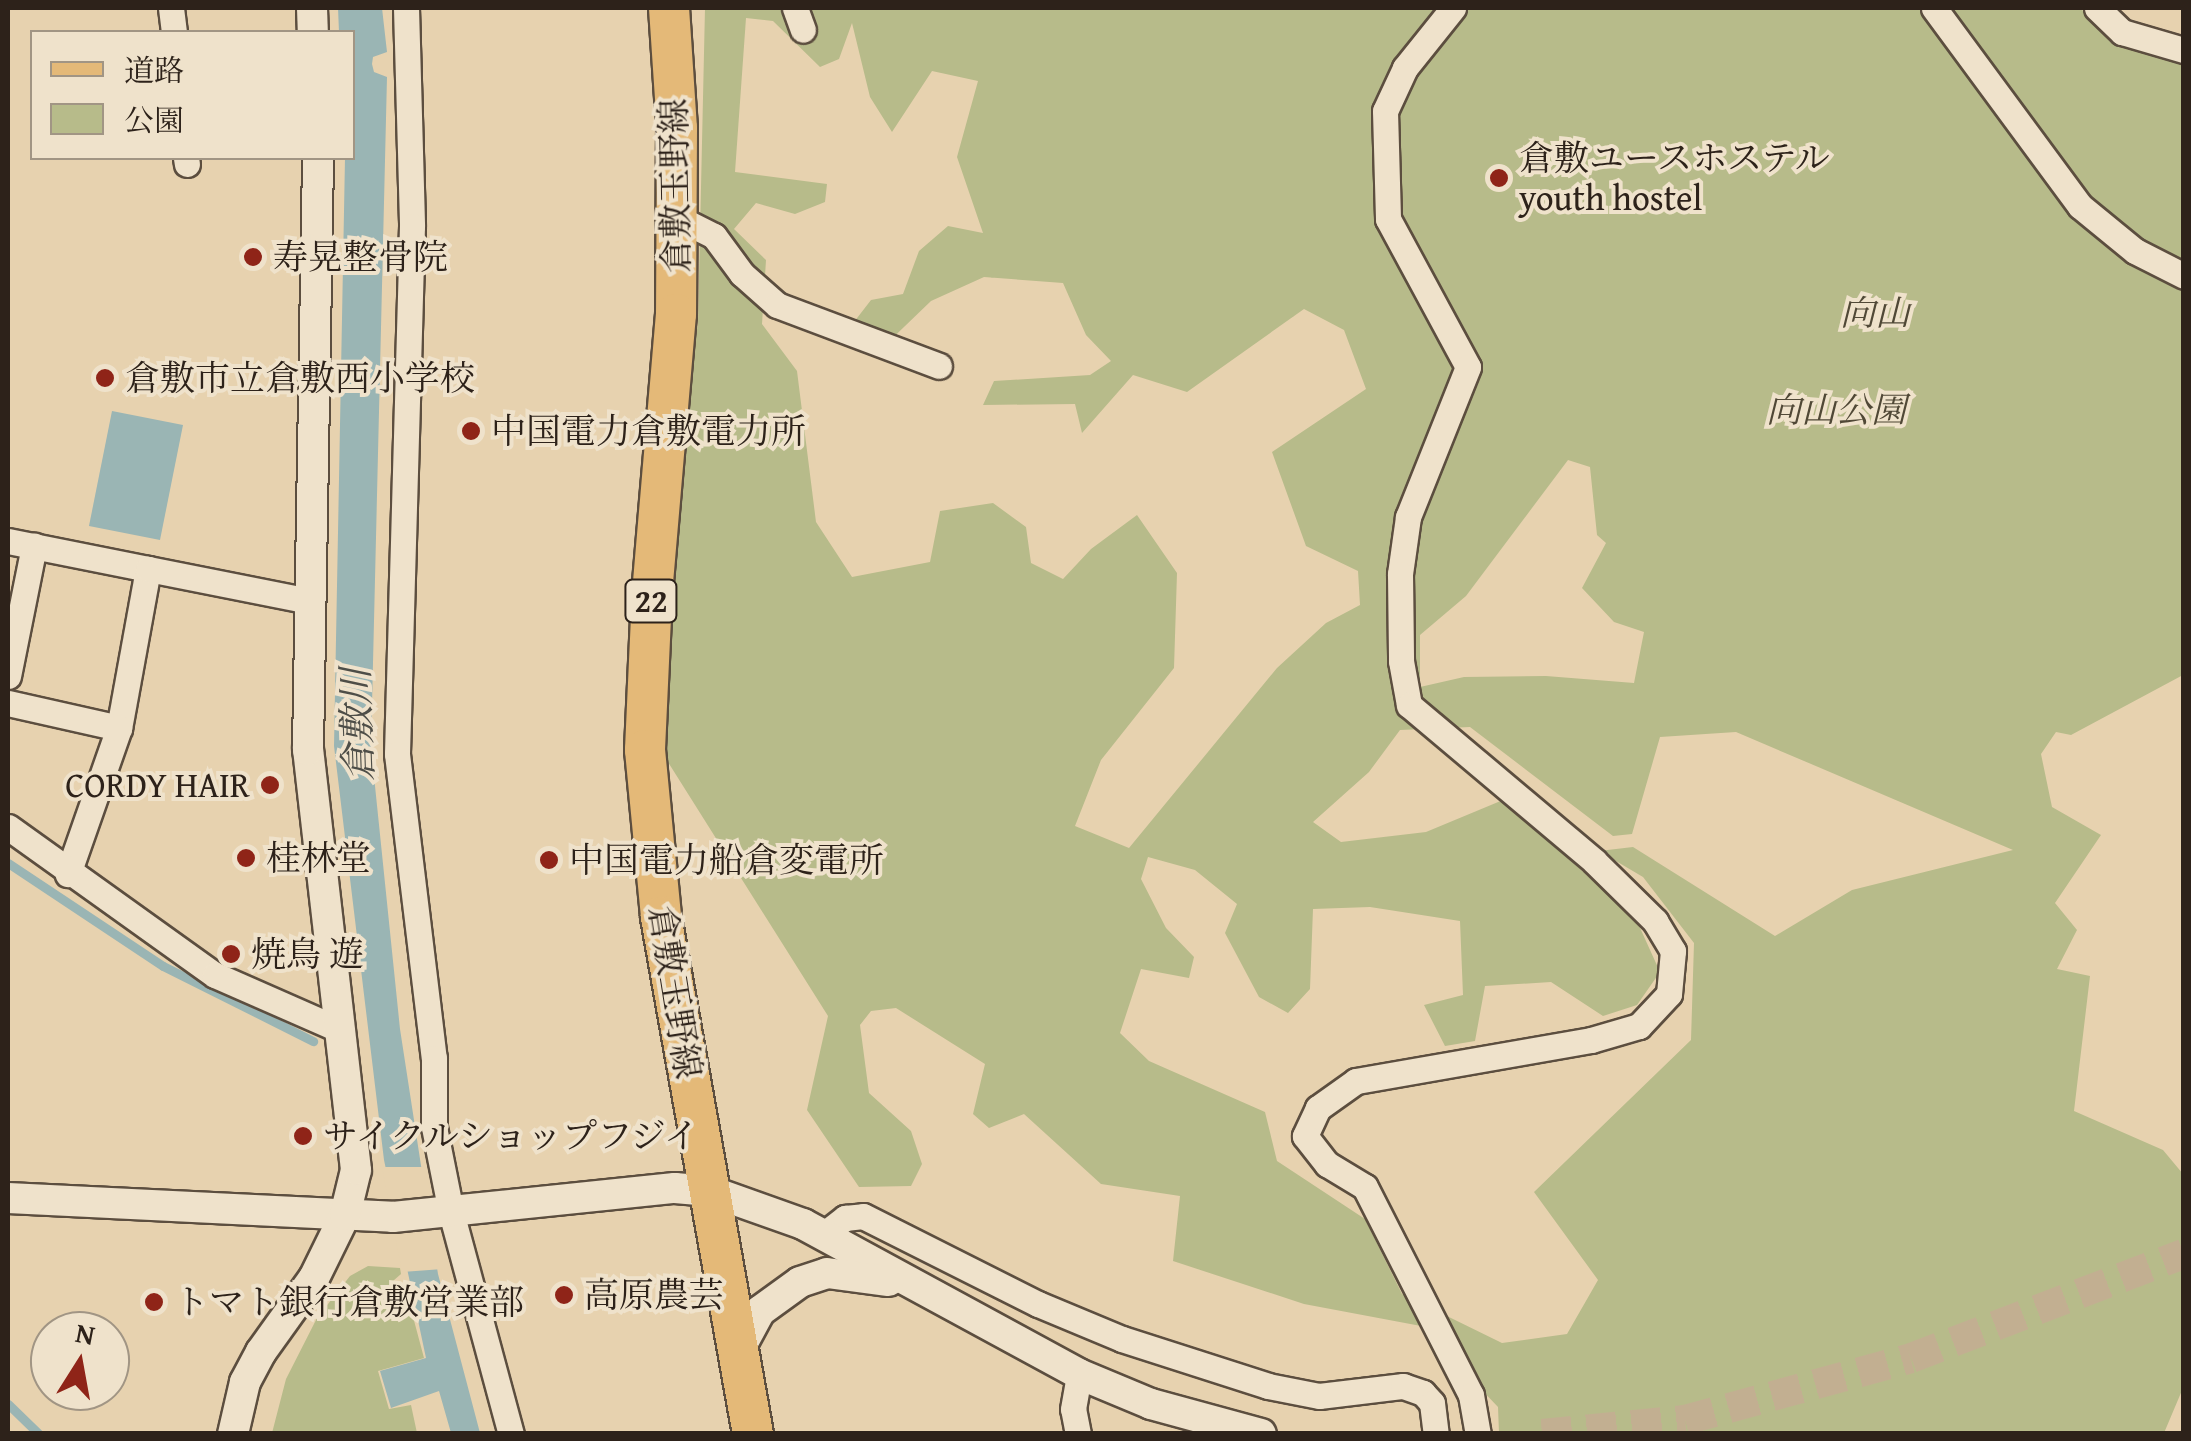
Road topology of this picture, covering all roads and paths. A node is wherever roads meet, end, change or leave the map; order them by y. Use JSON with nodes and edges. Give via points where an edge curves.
{"nodes":[{"id":1,"x":406,"y":8,"type":"edge"},
{"id":2,"x":669,"y":8,"type":"edge"},
{"id":3,"x":1453,"y":8,"type":"edge"},
{"id":4,"x":1934,"y":8,"type":"edge"},
{"id":5,"x":2097,"y":8,"type":"edge"},
{"id":6,"x":2184,"y":50,"type":"edge"},
{"id":7,"x":318,"y":160,"type":"edge"},
{"id":8,"x":678,"y":218,"type":"junction"},
{"id":9,"x":2184,"y":276,"type":"edge"},
{"id":10,"x":939,"y":366,"type":"dead end"},
{"id":11,"x":8,"y":541,"type":"edge"},
{"id":12,"x":34,"y":546,"type":"junction"},
{"id":13,"x":148,"y":569,"type":"junction"},
{"id":14,"x":310,"y":601,"type":"junction"},
{"id":15,"x":8,"y":668,"type":"edge"},
{"id":16,"x":8,"y":703,"type":"edge"},
{"id":17,"x":119,"y":728,"type":"junction"},
{"id":18,"x":8,"y":826,"type":"edge"},
{"id":19,"x":68,"y":874,"type":"junction"},
{"id":20,"x":336,"y":1028,"type":"junction"},
{"id":21,"x":710,"y":1191,"type":"junction"},
{"id":22,"x":8,"y":1198,"type":"edge"},
{"id":23,"x":443,"y":1213,"type":"junction"},
{"id":24,"x":345,"y":1215,"type":"junction"},
{"id":25,"x":823,"y":1235,"type":"junction"},
{"id":26,"x":915,"y":1288,"type":"junction"},
{"id":27,"x":740,"y":1348,"type":"junction"},
{"id":28,"x":1078,"y":1374,"type":"junction"},
{"id":29,"x":233,"y":1434,"type":"edge"},
{"id":30,"x":512,"y":1434,"type":"edge"},
{"id":31,"x":753,"y":1434,"type":"edge"},
{"id":32,"x":1078,"y":1434,"type":"edge"},
{"id":33,"x":1261,"y":1434,"type":"edge"},
{"id":34,"x":1436,"y":1434,"type":"edge"},
{"id":35,"x":1478,"y":1434,"type":"edge"}],
"edges":[{"from":1,"to":23,"type":"street","via":[[412,226],[397,754],[434,1058]]},
{"from":2,"to":8,"type":"main road","name":"倉敷玉野線","number":"22"},
{"from":3,"to":35,"type":"street","via":[[1405,68],[1385,110],[1388,219],[1468,366],[1408,517],[1400,574],[1409,705],[1594,861],[1655,920],[1673,951],[1669,994],[1639,1026],[1356,1081],[1318,1108],[1305,1136],[1327,1164],[1366,1188],[1471,1395]]},
{"from":4,"to":9,"type":"street","via":[[2080,206],[2135,251]]},
{"from":5,"to":6,"type":"street","via":[[2122,32]]},
{"from":7,"to":14,"type":"street"},
{"from":8,"to":10,"type":"street","via":[[714,236],[777,305]]},
{"from":8,"to":21,"type":"main road","name":"倉敷玉野線","number":"22","via":[[670,424],[644,750],[661,916]]},
{"from":11,"to":12,"type":"street"},
{"from":12,"to":13,"type":"street"},
{"from":12,"to":15,"type":"street"},
{"from":13,"to":14,"type":"street"},
{"from":13,"to":17,"type":"street"},
{"from":14,"to":20,"type":"street","via":[[308,750]]},
{"from":16,"to":17,"type":"street"},
{"from":17,"to":19,"type":"street"},
{"from":18,"to":19,"type":"street"},
{"from":19,"to":20,"type":"street","via":[[216,975]]},
{"from":20,"to":24,"type":"street","via":[[355,1151]]},
{"from":21,"to":23,"type":"street","via":[[675,1188]]},
{"from":21,"to":25,"type":"street"},
{"from":21,"to":27,"type":"main road","name":"倉敷玉野線","number":"22"},
{"from":22,"to":24,"type":"street"},
{"from":23,"to":24,"type":"street"},
{"from":23,"to":30,"type":"street"},
{"from":24,"to":29,"type":"street","via":[[314,1278],[245,1382]]},
{"from":25,"to":26,"type":"street"},
{"from":25,"to":34,"type":"street","via":[[845,1218],[863,1216],[1038,1304],[1268,1386],[1319,1396],[1403,1386],[1432,1403]]},
{"from":26,"to":27,"type":"street","via":[[827,1273],[778,1294]]},
{"from":26,"to":28,"type":"street"},
{"from":27,"to":31,"type":"main road","name":"倉敷玉野線","number":"22"},
{"from":28,"to":32,"type":"street"},
{"from":28,"to":33,"type":"street","via":[[1152,1404]]}]}
